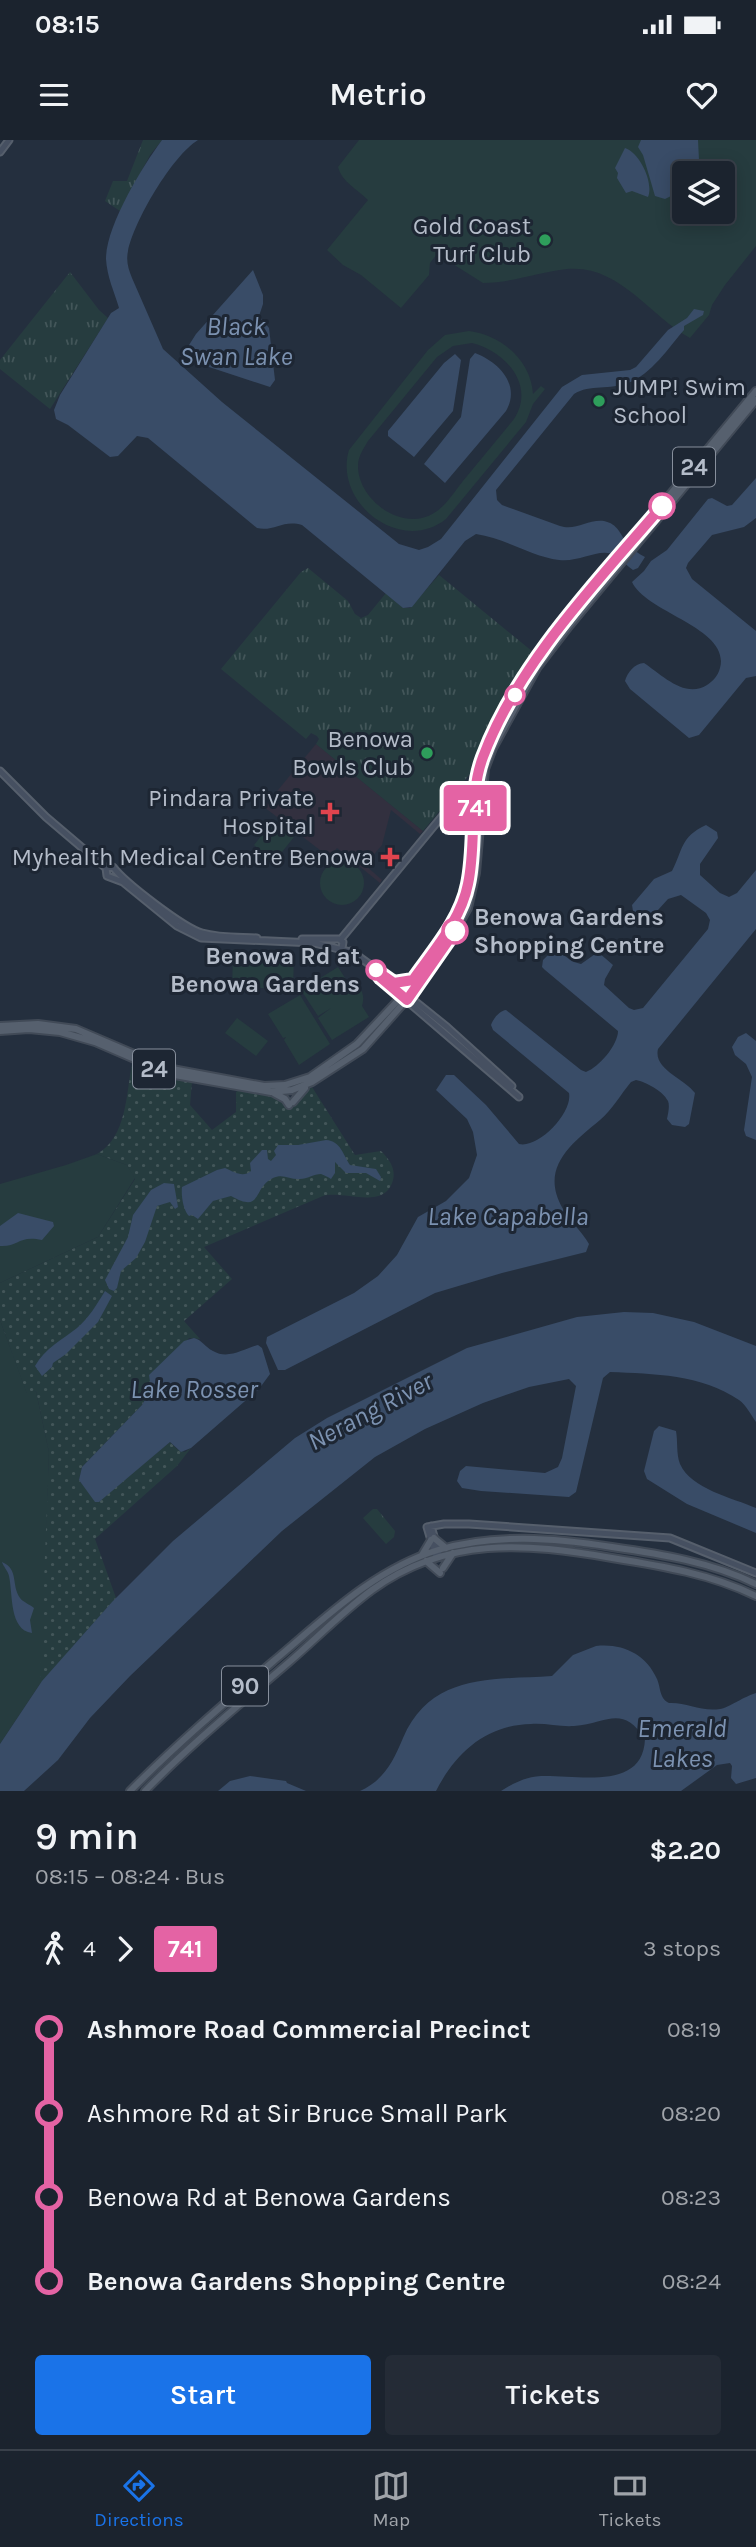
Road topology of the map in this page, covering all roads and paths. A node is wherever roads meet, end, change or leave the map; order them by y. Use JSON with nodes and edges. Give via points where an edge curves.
{"nodes":[{"id":1,"x":9,"y":140,"type":"edge"},
{"id":2,"x":0,"y":152,"type":"edge"},
{"id":3,"x":756,"y":391,"type":"edge"},
{"id":4,"x":756,"y":400,"type":"edge"},
{"id":5,"x":639,"y":538,"type":"junction"},
{"id":6,"x":0,"y":771,"type":"edge"},
{"id":7,"x":479,"y":794,"type":"junction"},
{"id":8,"x":106,"y":868,"type":"junction"},
{"id":9,"x":115,"y":870,"type":"junction"},
{"id":10,"x":112,"y":877,"type":"junction"},
{"id":11,"x":339,"y":943,"type":"junction"},
{"id":12,"x":413,"y":980,"type":"junction"},
{"id":13,"x":393,"y":986,"type":"junction"},
{"id":14,"x":406,"y":996,"type":"junction"},
{"id":15,"x":388,"y":1013,"type":"junction"},
{"id":16,"x":0,"y":1029,"type":"edge"},
{"id":17,"x":312,"y":1082,"type":"junction"},
{"id":18,"x":271,"y":1092,"type":"junction"},
{"id":19,"x":432,"y":1539,"type":"junction"},
{"id":20,"x":446,"y":1548,"type":"junction"},
{"id":21,"x":453,"y":1553,"type":"junction"},
{"id":22,"x":437,"y":1554,"type":"junction"},
{"id":23,"x":424,"y":1558,"type":"junction"},
{"id":24,"x":756,"y":1573,"type":"edge"},
{"id":25,"x":756,"y":1584,"type":"edge"},
{"id":26,"x":756,"y":1596,"type":"edge"},
{"id":27,"x":130,"y":1791,"type":"edge"},
{"id":28,"x":145,"y":1791,"type":"edge"}],
"edges":[{"from":1,"to":2,"type":"main road"},
{"from":3,"to":5,"type":"main road","number":"24"},
{"from":4,"to":5,"type":"main road","number":"24"},
{"from":5,"to":7,"type":"main road","number":"24","via":[[533,675],[489,757]]},
{"from":6,"to":8,"type":"main road"},
{"from":7,"to":11,"type":"main road","via":[[457,798]]},
{"from":7,"to":12,"type":"main road","number":"24","via":[[466,892],[454,920]]},
{"from":7,"to":14,"type":"main road","number":"24","via":[[476,873],[468,908]]},
{"from":8,"to":9,"type":"main road"},
{"from":8,"to":10,"type":"main road","via":[[106,875]]},
{"from":9,"to":10,"type":"main road"},
{"from":9,"to":11,"type":"main road","via":[[201,933]]},
{"from":10,"to":11,"type":"main road","via":[[177,926],[201,938]]},
{"from":11,"to":13,"type":"main road"},
{"from":12,"to":13,"type":"main road"},
{"from":12,"to":14,"type":"main road","number":"24"},
{"from":13,"to":14,"type":"main road"},
{"from":13,"to":15,"type":"main road"},
{"from":14,"to":14,"type":"main road","via":[[494,1068],[519,1097]]},
{"from":14,"to":15,"type":"main road","number":"24"},
{"from":14,"to":17,"type":"main road","number":"24","via":[[363,1049]]},
{"from":15,"to":16,"type":"main road","number":"24","via":[[357,1044],[319,1071],[279,1086],[167,1068],[76,1029],[38,1024]]},
{"from":16,"to":18,"type":"main road","number":"24","via":[[60,1032],[170,1074]]},
{"from":17,"to":18,"type":"main road","number":"24"},
{"from":17,"to":18,"type":"main road","via":[[291,1104]]},
{"from":19,"to":20,"type":"main road"},
{"from":19,"to":22,"type":"main road"},
{"from":19,"to":23,"type":"main road"},
{"from":19,"to":24,"type":"main road","via":[[429,1527],[469,1524],[659,1537]]},
{"from":20,"to":22,"type":"main road","number":"90"},
{"from":20,"to":25,"type":"main road","number":"90","via":[[505,1539],[583,1543],[681,1559]]},
{"from":21,"to":22,"type":"main road","number":"90"},
{"from":21,"to":23,"type":"main road","via":[[442,1570]]},
{"from":21,"to":26,"type":"main road","number":"90","via":[[508,1546],[604,1556],[701,1575]]},
{"from":22,"to":23,"type":"main road","number":"90"},
{"from":23,"to":27,"type":"main road","number":"90","via":[[380,1576],[331,1613]]},
{"from":23,"to":28,"type":"main road","number":"90","via":[[356,1603]]}]}
